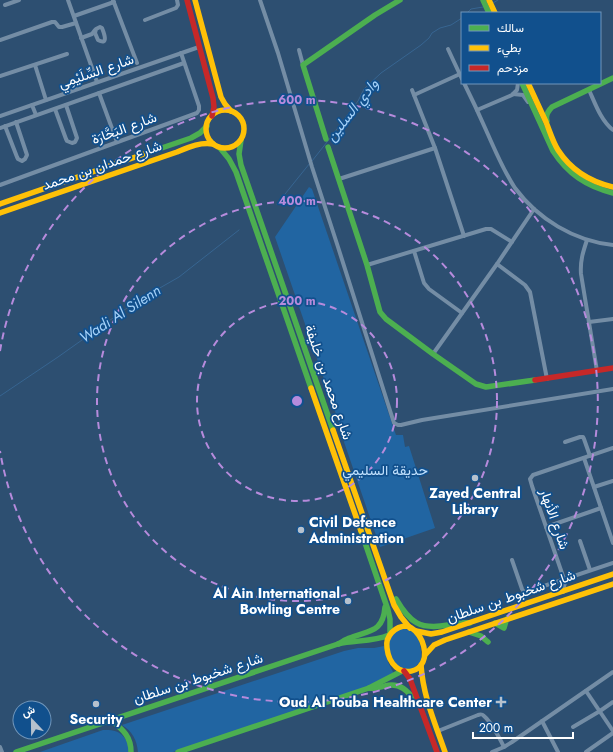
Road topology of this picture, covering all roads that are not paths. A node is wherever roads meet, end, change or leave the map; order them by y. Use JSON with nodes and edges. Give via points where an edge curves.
{"nodes":[{"id":1,"x":19,"y":0,"type":"edge"},
{"id":2,"x":68,"y":0,"type":"edge"},
{"id":3,"x":177,"y":0,"type":"edge"},
{"id":4,"x":187,"y":0,"type":"edge"},
{"id":5,"x":195,"y":0,"type":"edge"},
{"id":6,"x":260,"y":0,"type":"edge"},
{"id":7,"x":400,"y":0,"type":"edge"},
{"id":8,"x":113,"y":1,"type":"edge"},
{"id":9,"x":486,"y":1,"type":"edge"},
{"id":10,"x":5,"y":5,"type":"dead end"},
{"id":11,"x":491,"y":12,"type":"edge"},
{"id":12,"x":74,"y":16,"type":"junction"},
{"id":13,"x":145,"y":20,"type":"dead end"},
{"id":14,"x":76,"y":23,"type":"junction"},
{"id":15,"x":95,"y":33,"type":"dead end"},
{"id":16,"x":81,"y":38,"type":"junction"},
{"id":17,"x":0,"y":40,"type":"edge"},
{"id":18,"x":199,"y":47,"type":"junction"},
{"id":19,"x":448,"y":49,"type":"dead end"},
{"id":20,"x":299,"y":50,"type":"dead end"},
{"id":21,"x":181,"y":53,"type":"junction"},
{"id":22,"x":66,"y":54,"type":"dead end"},
{"id":23,"x":137,"y":63,"type":"dead end"},
{"id":24,"x":184,"y":63,"type":"junction"},
{"id":25,"x":34,"y":65,"type":"junction"},
{"id":26,"x":303,"y":65,"type":"junction"},
{"id":27,"x":0,"y":76,"type":"edge"},
{"id":28,"x":461,"y":76,"type":"edge"},
{"id":29,"x":613,"y":78,"type":"edge"},
{"id":30,"x":97,"y":82,"type":"junction"},
{"id":31,"x":464,"y":84,"type":"edge"},
{"id":32,"x":518,"y":84,"type":"edge"},
{"id":33,"x":522,"y":84,"type":"edge"},
{"id":34,"x":528,"y":84,"type":"edge"},
{"id":35,"x":412,"y":90,"type":"dead end"},
{"id":36,"x":531,"y":90,"type":"junction"},
{"id":37,"x":589,"y":90,"type":"junction"},
{"id":38,"x":99,"y":93,"type":"junction"},
{"id":39,"x":512,"y":94,"type":"junction"},
{"id":40,"x":414,"y":95,"type":"junction"},
{"id":41,"x":46,"y":100,"type":"junction"},
{"id":42,"x":32,"y":105,"type":"junction"},
{"id":43,"x":66,"y":105,"type":"junction"},
{"id":44,"x":552,"y":107,"type":"junction"},
{"id":45,"x":55,"y":109,"type":"junction"},
{"id":46,"x":477,"y":110,"type":"junction"},
{"id":47,"x":231,"y":111,"type":"junction"},
{"id":48,"x":535,"y":112,"type":"junction"},
{"id":49,"x":36,"y":115,"type":"junction"},
{"id":50,"x":0,"y":116,"type":"edge"},
{"id":51,"x":212,"y":116,"type":"junction"},
{"id":52,"x":16,"y":122,"type":"junction"},
{"id":53,"x":5,"y":126,"type":"junction"},
{"id":54,"x":207,"y":126,"type":"junction"},
{"id":55,"x":0,"y":128,"type":"edge"},
{"id":56,"x":613,"y":130,"type":"edge"},
{"id":57,"x":551,"y":135,"type":"junction"},
{"id":58,"x":326,"y":139,"type":"joint"},
{"id":59,"x":241,"y":140,"type":"junction"},
{"id":60,"x":117,"y":142,"type":"junction"},
{"id":61,"x":213,"y":144,"type":"junction"},
{"id":62,"x":328,"y":147,"type":"joint"},
{"id":63,"x":220,"y":148,"type":"junction"},
{"id":64,"x":435,"y":148,"type":"junction"},
{"id":65,"x":339,"y":179,"type":"junction"},
{"id":66,"x":0,"y":185,"type":"edge"},
{"id":67,"x":613,"y":187,"type":"edge"},
{"id":68,"x":613,"y":193,"type":"edge"},
{"id":69,"x":0,"y":204,"type":"edge"},
{"id":70,"x":534,"y":209,"type":"junction"},
{"id":71,"x":0,"y":213,"type":"edge"},
{"id":72,"x":464,"y":236,"type":"junction"},
{"id":73,"x":587,"y":240,"type":"junction"},
{"id":74,"x":512,"y":242,"type":"junction"},
{"id":75,"x":613,"y":245,"type":"edge"},
{"id":76,"x":414,"y":251,"type":"junction"},
{"id":77,"x":497,"y":264,"type":"junction"},
{"id":78,"x":367,"y":265,"type":"junction"},
{"id":79,"x":462,"y":313,"type":"junction"},
{"id":80,"x":613,"y":319,"type":"edge"},
{"id":81,"x":589,"y":322,"type":"junction"},
{"id":82,"x":433,"y":354,"type":"junction"},
{"id":83,"x":613,"y":368,"type":"edge"},
{"id":84,"x":597,"y":370,"type":"junction"},
{"id":85,"x":547,"y":379,"type":"junction"},
{"id":86,"x":613,"y":389,"type":"edge"},
{"id":87,"x":565,"y":442,"type":"dead end"},
{"id":88,"x":613,"y":448,"type":"edge"},
{"id":89,"x":590,"y":456,"type":"junction"},
{"id":90,"x":584,"y":458,"type":"junction"},
{"id":91,"x":613,"y":481,"type":"edge"},
{"id":92,"x":594,"y":487,"type":"junction"},
{"id":93,"x":601,"y":508,"type":"junction"},
{"id":94,"x":546,"y":527,"type":"junction"},
{"id":95,"x":580,"y":541,"type":"dead end"},
{"id":96,"x":613,"y":543,"type":"edge"},
{"id":97,"x":512,"y":560,"type":"dead end"},
{"id":98,"x":613,"y":562,"type":"edge"},
{"id":99,"x":590,"y":570,"type":"junction"},
{"id":100,"x":613,"y":574,"type":"edge"},
{"id":101,"x":564,"y":581,"type":"junction"},
{"id":102,"x":613,"y":581,"type":"edge"},
{"id":103,"x":613,"y":584,"type":"edge"},
{"id":104,"x":388,"y":586,"type":"junction"},
{"id":105,"x":573,"y":588,"type":"junction"},
{"id":106,"x":613,"y":588,"type":"edge"},
{"id":107,"x":592,"y":590,"type":"junction"},
{"id":108,"x":562,"y":592,"type":"junction"},
{"id":109,"x":573,"y":597,"type":"junction"},
{"id":110,"x":384,"y":599,"type":"junction"},
{"id":111,"x":470,"y":623,"type":"junction"},
{"id":112,"x":410,"y":628,"type":"junction"},
{"id":113,"x":416,"y":632,"type":"junction"},
{"id":114,"x":469,"y":632,"type":"junction"},
{"id":115,"x":390,"y":634,"type":"junction"},
{"id":116,"x":488,"y":642,"type":"dead end"},
{"id":117,"x":338,"y":644,"type":"junction"},
{"id":118,"x":425,"y":655,"type":"junction"},
{"id":119,"x":421,"y":665,"type":"junction"},
{"id":120,"x":403,"y":671,"type":"junction"},
{"id":121,"x":613,"y":672,"type":"edge"},
{"id":122,"x":369,"y":688,"type":"junction"},
{"id":123,"x":586,"y":691,"type":"junction"},
{"id":124,"x":613,"y":702,"type":"edge"},
{"id":125,"x":422,"y":708,"type":"junction"},
{"id":126,"x":600,"y":711,"type":"junction"},
{"id":127,"x":111,"y":720,"type":"junction"},
{"id":128,"x":542,"y":721,"type":"junction"},
{"id":129,"x":573,"y":727,"type":"dead end"},
{"id":130,"x":438,"y":731,"type":"junction"},
{"id":131,"x":613,"y":732,"type":"edge"},
{"id":132,"x":0,"y":747,"type":"edge"},
{"id":133,"x":504,"y":747,"type":"junction"},
{"id":134,"x":2,"y":752,"type":"edge"},
{"id":135,"x":16,"y":752,"type":"edge"},
{"id":136,"x":131,"y":752,"type":"edge"},
{"id":137,"x":178,"y":752,"type":"edge"},
{"id":138,"x":437,"y":752,"type":"edge"},
{"id":139,"x":445,"y":752,"type":"edge"},
{"id":140,"x":492,"y":752,"type":"edge"},
{"id":141,"x":558,"y":752,"type":"edge"},
{"id":142,"x":586,"y":752,"type":"edge"}],
"edges":[{"from":1,"to":10,"type":"street"},
{"from":2,"to":12,"type":"street"},
{"from":3,"to":13,"type":"street","via":[[176,8]]},
{"from":4,"to":18,"type":"main road"},
{"from":5,"to":47,"type":"main road","via":[[221,97]]},
{"from":6,"to":86,"type":"street","via":[[394,423],[401,425]]},
{"from":7,"to":26,"type":"main road"},
{"from":8,"to":12,"type":"street"},
{"from":8,"to":23,"type":"street"},
{"from":9,"to":11,"type":"main road"},
{"from":12,"to":14,"type":"street"},
{"from":14,"to":16,"type":"street"},
{"from":14,"to":17,"type":"street","via":[[62,27],[52,22]]},
{"from":15,"to":16,"type":"street"},
{"from":16,"to":30,"type":"street"},
{"from":18,"to":21,"type":"street","name":"شارع السِّلَيْمِي"},
{"from":18,"to":51,"type":"main road","via":[[213,98]]},
{"from":19,"to":28,"type":"street"},
{"from":20,"to":26,"type":"street"},
{"from":21,"to":24,"type":"street","name":"شارع البَحَّارَة"},
{"from":21,"to":30,"type":"street","name":"شارع السِّلَيْمِي"},
{"from":22,"to":25,"type":"street"},
{"from":24,"to":38,"type":"street","name":"شارع السِّلَيْمِي"},
{"from":24,"to":60,"type":"street","name":"شارع البَحَّارَة","via":[[199,106],[198,111]]},
{"from":25,"to":27,"type":"street"},
{"from":25,"to":41,"type":"street"},
{"from":26,"to":58,"type":"main road"},
{"from":28,"to":40,"type":"street"},
{"from":29,"to":37,"type":"main road"},
{"from":30,"to":41,"type":"street","name":"شارع السِّلَيْمِي"},
{"from":31,"to":46,"type":"street"},
{"from":32,"to":39,"type":"street","via":[[518,90]]},
{"from":33,"to":48,"type":"main road"},
{"from":34,"to":36,"type":"main road"},
{"from":35,"to":40,"type":"street"},
{"from":36,"to":44,"type":"main road","via":[[540,104]]},
{"from":36,"to":57,"type":"main road"},
{"from":37,"to":44,"type":"main road"},
{"from":37,"to":56,"type":"street","via":[[603,119]]},
{"from":38,"to":43,"type":"street","name":"شارع السِّلَيْمِي"},
{"from":38,"to":60,"type":"street"},
{"from":39,"to":46,"type":"street"},
{"from":39,"to":48,"type":"street","via":[[524,96]]},
{"from":40,"to":64,"type":"street"},
{"from":41,"to":42,"type":"street","name":"شارع السِّلَيْمِي"},
{"from":42,"to":49,"type":"street"},
{"from":42,"to":50,"type":"street","name":"شارع السِّلَيْمِي"},
{"from":43,"to":45,"type":"street","name":"شارع السِّلَيْمِي"},
{"from":43,"to":45,"type":"street","via":[[77,138],[75,142],[66,139]]},
{"from":44,"to":57,"type":"main road","via":[[546,118]]},
{"from":45,"to":49,"type":"street","name":"شارع السِّلَيْمِي"},
{"from":46,"to":70,"type":"street","via":[[506,172]]},
{"from":47,"to":51,"type":"main road","via":[[219,112]]},
{"from":47,"to":59,"type":"main road","via":[[244,125]]},
{"from":48,"to":68,"type":"main road","via":[[557,157],[571,173],[590,186]]},
{"from":49,"to":52,"type":"street","name":"شارع السِّلَيْمِي"},
{"from":51,"to":54,"type":"main road"},
{"from":52,"to":53,"type":"street","name":"شارع السِّلَيْمِي"},
{"from":52,"to":53,"type":"street","via":[[27,155],[22,161],[17,157]]},
{"from":53,"to":55,"type":"street","name":"شارع السِّلَيْمِي"},
{"from":54,"to":61,"type":"main road","via":[[208,138]]},
{"from":54,"to":69,"type":"main road","name":"شارع حمدان بن محمد","via":[[191,138]]},
{"from":57,"to":67,"type":"main road","via":[[566,161],[590,179]]},
{"from":58,"to":62,"type":"street"},
{"from":59,"to":63,"type":"main road","via":[[235,146]]},
{"from":59,"to":104,"type":"main road","name":"شارع محمد بن خليفة","via":[[241,165]]},
{"from":60,"to":66,"type":"street","name":"شارع البَحَّارَة"},
{"from":61,"to":63,"type":"main road"},
{"from":61,"to":71,"type":"main road","name":"شارع حمدان بن محمد","via":[[193,145]]},
{"from":62,"to":65,"type":"main road"},
{"from":63,"to":110,"type":"main road","name":"شارع محمد بن خليفة","via":[[230,159],[244,194]]},
{"from":64,"to":65,"type":"street"},
{"from":64,"to":72,"type":"street"},
{"from":65,"to":78,"type":"main road"},
{"from":70,"to":73,"type":"street","via":[[572,235]]},
{"from":70,"to":74,"type":"street"},
{"from":72,"to":74,"type":"street","via":[[491,229]]},
{"from":72,"to":76,"type":"street"},
{"from":73,"to":75,"type":"street"},
{"from":73,"to":81,"type":"street","via":[[580,265]]},
{"from":74,"to":77,"type":"street"},
{"from":76,"to":78,"type":"street"},
{"from":76,"to":79,"type":"street","via":[[424,283]]},
{"from":77,"to":79,"type":"street"},
{"from":77,"to":85,"type":"street","via":[[525,284],[530,292]]},
{"from":78,"to":82,"type":"main road","via":[[380,312]]},
{"from":79,"to":82,"type":"street"},
{"from":80,"to":81,"type":"street"},
{"from":81,"to":84,"type":"street"},
{"from":82,"to":85,"type":"main road","via":[[476,384],[486,387]]},
{"from":83,"to":84,"type":"main road"},
{"from":84,"to":85,"type":"main road"},
{"from":87,"to":89,"type":"street","via":[[583,438]]},
{"from":88,"to":89,"type":"street","name":"شارع الأنهار"},
{"from":89,"to":90,"type":"street","name":"شارع الأنهار"},
{"from":90,"to":92,"type":"street"},
{"from":90,"to":94,"type":"street","name":"شارع الأنهار","via":[[531,477],[530,482]]},
{"from":91,"to":92,"type":"street"},
{"from":92,"to":93,"type":"street"},
{"from":93,"to":94,"type":"street"},
{"from":93,"to":96,"type":"street"},
{"from":94,"to":101,"type":"street","name":"شارع الأنهار"},
{"from":95,"to":99,"type":"street"},
{"from":97,"to":101,"type":"street","via":[[524,592]]},
{"from":98,"to":99,"type":"street"},
{"from":99,"to":101,"type":"street"},
{"from":100,"to":105,"type":"main road","name":"شارع شخبوط بن سلطان"},
{"from":101,"to":105,"type":"street"},
{"from":101,"to":108,"type":"street"},
{"from":102,"to":109,"type":"main road","via":[[583,590]]},
{"from":103,"to":107,"type":"main road","name":"شارع شخبوط بن سلطان"},
{"from":104,"to":111,"type":"main road","via":[[405,614],[417,624],[435,627]]},
{"from":104,"to":112,"type":"main road","name":"شارع محمد بن خليفة","via":[[398,613]]},
{"from":105,"to":108,"type":"main road","name":"شارع شخبوط بن سلطان"},
{"from":106,"to":107,"type":"main road"},
{"from":107,"to":109,"type":"main road","name":"شارع شخبوط بن سلطان"},
{"from":108,"to":111,"type":"main road","name":"شارع شخبوط بن سلطان"},
{"from":109,"to":114,"type":"main road","name":"شارع شخبوط بن سلطان"},
{"from":110,"to":115,"type":"main road","name":"شارع محمد بن خليفة","via":[[389,614]]},
{"from":110,"to":117,"type":"main road","via":[[384,615],[378,626],[370,632]]},
{"from":111,"to":113,"type":"main road","name":"شارع شخبوط بن سلطان","via":[[437,634]]},
{"from":112,"to":113,"type":"main road"},
{"from":112,"to":115,"type":"main road","via":[[398,627]]},
{"from":113,"to":118,"type":"main road"},
{"from":114,"to":116,"type":"main road","via":[[481,636]]},
{"from":114,"to":118,"type":"main road","name":"شارع شخبوط بن سلطان","via":[[434,645]]},
{"from":115,"to":117,"type":"main road","name":"شارع شخبوط بن سلطان","via":[[375,640]]},
{"from":115,"to":120,"type":"main road","via":[[386,642],[388,655],[391,662]]},
{"from":117,"to":127,"type":"main road","name":"شارع شخبوط بن سلطان"},
{"from":118,"to":119,"type":"main road"},
{"from":119,"to":120,"type":"main road","via":[[410,672]]},
{"from":119,"to":130,"type":"main road","via":[[422,684]]},
{"from":120,"to":122,"type":"main road"},
{"from":120,"to":125,"type":"main road","via":[[412,684]]},
{"from":121,"to":123,"type":"street"},
{"from":122,"to":125,"type":"main road","via":[[399,686],[409,692]]},
{"from":122,"to":137,"type":"main road"},
{"from":123,"to":126,"type":"street"},
{"from":123,"to":128,"type":"street"},
{"from":124,"to":126,"type":"street"},
{"from":125,"to":138,"type":"main road"},
{"from":126,"to":129,"type":"street"},
{"from":126,"to":131,"type":"street"},
{"from":127,"to":135,"type":"main road","name":"شارع شخبوط بن سلطان"},
{"from":127,"to":136,"type":"main road","via":[[127,734]]},
{"from":128,"to":133,"type":"street"},
{"from":128,"to":141,"type":"street"},
{"from":130,"to":133,"type":"street","via":[[481,714]]},
{"from":130,"to":139,"type":"main road"},
{"from":131,"to":142,"type":"street"},
{"from":132,"to":134,"type":"street"},
{"from":133,"to":140,"type":"street"}]}
